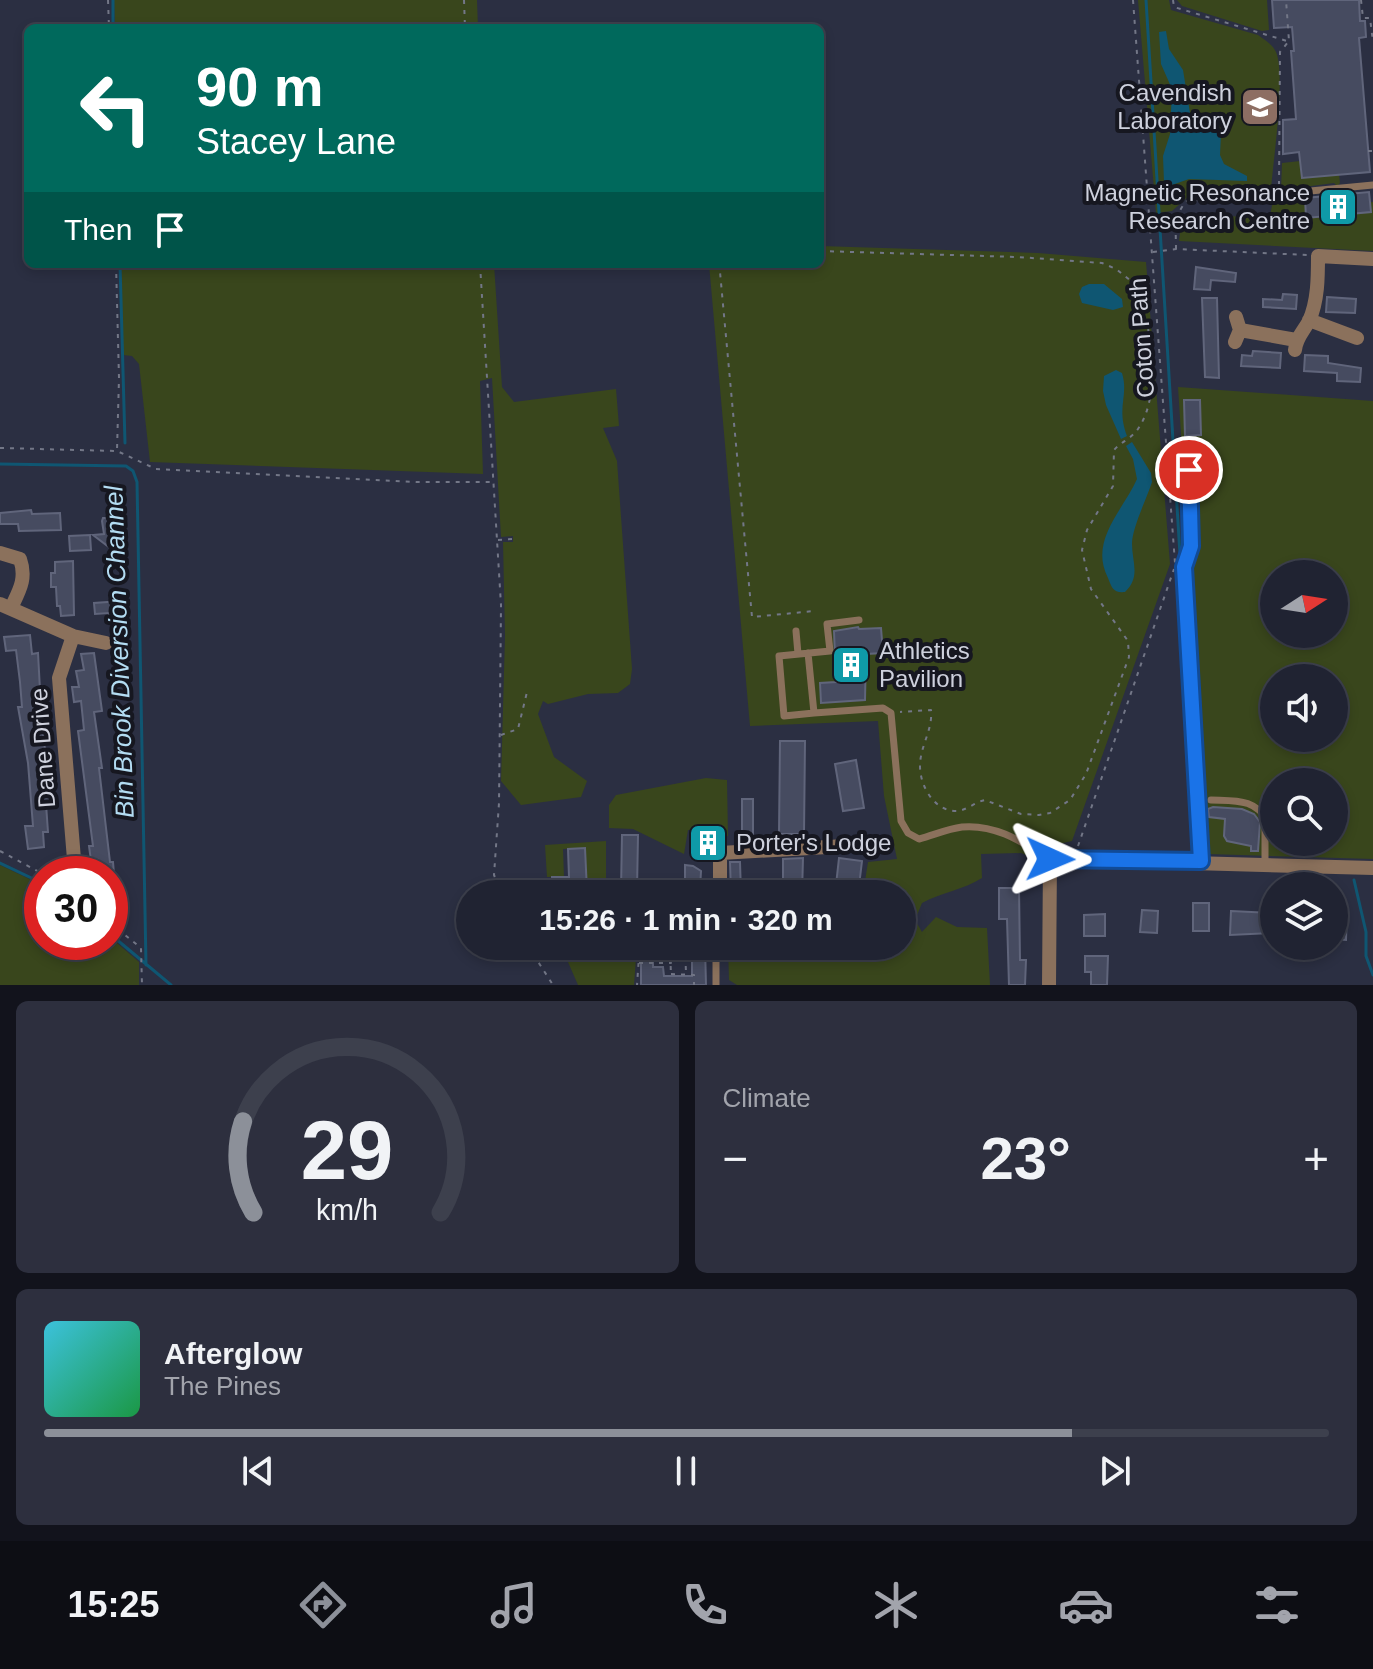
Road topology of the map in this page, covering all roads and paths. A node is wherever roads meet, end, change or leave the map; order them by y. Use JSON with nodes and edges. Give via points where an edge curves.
{"nodes":[{"id":1,"x":108,"y":0,"type":"edge"},
{"id":2,"x":464,"y":0,"type":"edge"},
{"id":3,"x":1133,"y":0,"type":"edge"},
{"id":4,"x":1173,"y":0,"type":"edge"},
{"id":5,"x":1286,"y":0,"type":"edge"},
{"id":6,"x":1361,"y":0,"type":"edge"},
{"id":7,"x":109,"y":24,"type":"edge"},
{"id":8,"x":465,"y":24,"type":"edge"},
{"id":9,"x":1289,"y":41,"type":"junction"},
{"id":10,"x":1373,"y":42,"type":"edge"},
{"id":11,"x":1368,"y":151,"type":"dead end"},
{"id":12,"x":1373,"y":151,"type":"edge"},
{"id":13,"x":1373,"y":185,"type":"edge"},
{"id":14,"x":1279,"y":194,"type":"junction"},
{"id":15,"x":1176,"y":218,"type":"junction"},
{"id":16,"x":1150,"y":221,"type":"junction"},
{"id":17,"x":1176,"y":249,"type":"junction"},
{"id":18,"x":824,"y":251,"type":"edge"},
{"id":19,"x":1152,"y":252,"type":"junction"},
{"id":20,"x":1318,"y":256,"type":"junction"},
{"id":21,"x":1373,"y":259,"type":"edge"},
{"id":22,"x":116,"y":268,"type":"edge"},
{"id":23,"x":480,"y":268,"type":"edge"},
{"id":24,"x":722,"y":268,"type":"edge"},
{"id":25,"x":1309,"y":320,"type":"junction"},
{"id":26,"x":1237,"y":330,"type":"dead end"},
{"id":27,"x":1359,"y":340,"type":"dead end"},
{"id":28,"x":0,"y":448,"type":"edge"},
{"id":29,"x":117,"y":451,"type":"junction"},
{"id":30,"x":1189,"y":470,"type":"dead end"},
{"id":31,"x":493,"y":482,"type":"junction"},
{"id":32,"x":513,"y":539,"type":"dead end"},
{"id":33,"x":497,"y":541,"type":"junction"},
{"id":34,"x":0,"y":553,"type":"edge"},
{"id":35,"x":5,"y":606,"type":"edge"},
{"id":36,"x":814,"y":611,"type":"dead end"},
{"id":37,"x":859,"y":620,"type":"dead end"},
{"id":38,"x":796,"y":631,"type":"dead end"},
{"id":39,"x":73,"y":636,"type":"junction"},
{"id":40,"x":106,"y":643,"type":"dead end"},
{"id":41,"x":808,"y":653,"type":"junction"},
{"id":42,"x":798,"y":654,"type":"junction"},
{"id":43,"x":527,"y":692,"type":"dead end"},
{"id":44,"x":814,"y":713,"type":"junction"},
{"id":45,"x":891,"y":713,"type":"junction"},
{"id":46,"x":503,"y":735,"type":"junction"},
{"id":47,"x":1211,"y":800,"type":"dead end"},
{"id":48,"x":880,"y":844,"type":"dead end"},
{"id":49,"x":1077,"y":850,"type":"dead end"},
{"id":50,"x":0,"y":851,"type":"edge"},
{"id":51,"x":74,"y":856,"type":"edge"},
{"id":52,"x":1050,"y":859,"type":"junction"},
{"id":53,"x":1201,"y":861,"type":"junction"},
{"id":54,"x":24,"y":864,"type":"edge"},
{"id":55,"x":1265,"y":864,"type":"junction"},
{"id":56,"x":1373,"y":868,"type":"edge"},
{"id":57,"x":496,"y":880,"type":"edge"},
{"id":58,"x":720,"y":880,"type":"edge"},
{"id":59,"x":128,"y":938,"type":"edge"},
{"id":60,"x":537,"y":960,"type":"edge"},
{"id":61,"x":669,"y":960,"type":"edge"},
{"id":62,"x":671,"y":960,"type":"edge"},
{"id":63,"x":686,"y":960,"type":"edge"},
{"id":64,"x":716,"y":960,"type":"edge"},
{"id":65,"x":639,"y":963,"type":"joint"},
{"id":66,"x":671,"y":963,"type":"junction"},
{"id":67,"x":686,"y":974,"type":"junction"},
{"id":68,"x":142,"y":985,"type":"edge"},
{"id":69,"x":553,"y":985,"type":"edge"},
{"id":70,"x":637,"y":985,"type":"edge"},
{"id":71,"x":694,"y":985,"type":"edge"},
{"id":72,"x":716,"y":985,"type":"edge"},
{"id":73,"x":1049,"y":985,"type":"edge"}],
"edges":[{"from":1,"to":7,"type":"path"},
{"from":2,"to":8,"type":"path"},
{"from":3,"to":16,"type":"path","name":"Coton Path"},
{"from":4,"to":9,"type":"path","via":[[1174,7]]},
{"from":5,"to":9,"type":"path"},
{"from":6,"to":10,"type":"path"},
{"from":9,"to":14,"type":"path","via":[[1280,52]]},
{"from":11,"to":12,"type":"path"},
{"from":13,"to":14,"type":"lane"},
{"from":14,"to":15,"type":"path","via":[[1187,201]]},
{"from":15,"to":16,"type":"path"},
{"from":15,"to":17,"type":"path"},
{"from":16,"to":19,"type":"path","name":"Coton Path"},
{"from":17,"to":19,"type":"path"},
{"from":17,"to":20,"type":"path"},
{"from":18,"to":45,"type":"path","via":[[1102,263],[1136,285],[1146,308],[1149,400],[1135,433],[1114,450],[1113,486],[1087,530],[1082,550],[1091,589],[1128,641],[1129,657],[1080,788],[1060,808],[1039,815],[985,800],[959,812],[947,809],[927,793],[920,765],[931,710]]},
{"from":19,"to":49,"type":"path","name":"Coton Path","via":[[1175,565]]},
{"from":20,"to":21,"type":"street"},
{"from":20,"to":25,"type":"street"},
{"from":22,"to":29,"type":"path"},
{"from":23,"to":31,"type":"path"},
{"from":24,"to":36,"type":"path","via":[[752,617]]},
{"from":25,"to":26,"type":"street","via":[[1295,345]]},
{"from":25,"to":27,"type":"street"},
{"from":28,"to":29,"type":"path"},
{"from":29,"to":31,"type":"path","via":[[156,469]]},
{"from":30,"to":53,"type":"lane","via":[[1191,546],[1184,567]]},
{"from":31,"to":33,"type":"path"},
{"from":32,"to":33,"type":"path"},
{"from":33,"to":46,"type":"path"},
{"from":34,"to":35,"type":"street","via":[[20,559],[24,571],[24,582]]},
{"from":35,"to":39,"type":"street"},
{"from":37,"to":41,"type":"lane","via":[[827,624],[830,651]]},
{"from":38,"to":42,"type":"lane"},
{"from":39,"to":40,"type":"street"},
{"from":39,"to":51,"type":"street","name":"Dane Drive","via":[[59,678]]},
{"from":41,"to":42,"type":"lane"},
{"from":41,"to":44,"type":"lane"},
{"from":42,"to":44,"type":"lane","via":[[779,656],[784,716]]},
{"from":43,"to":46,"type":"path","via":[[518,729]]},
{"from":44,"to":45,"type":"lane","via":[[883,708]]},
{"from":45,"to":52,"type":"lane","via":[[901,821],[908,833],[919,839],[980,827],[1016,838]]},
{"from":46,"to":57,"type":"path"},
{"from":47,"to":55,"type":"lane","via":[[1249,802],[1263,812],[1269,823]]},
{"from":48,"to":58,"type":"street","via":[[720,853]]},
{"from":50,"to":54,"type":"path"},
{"from":52,"to":53,"type":"street"},
{"from":52,"to":73,"type":"street"},
{"from":53,"to":55,"type":"street"},
{"from":55,"to":56,"type":"street"},
{"from":59,"to":68,"type":"path","via":[[141,948]]},
{"from":60,"to":69,"type":"path"},
{"from":61,"to":66,"type":"path"},
{"from":62,"to":66,"type":"path"},
{"from":63,"to":67,"type":"path"},
{"from":64,"to":72,"type":"lane"},
{"from":65,"to":66,"type":"path"},
{"from":65,"to":70,"type":"path"},
{"from":66,"to":67,"type":"path","via":[[671,975]]},
{"from":67,"to":71,"type":"path","via":[[694,975]]}]}
